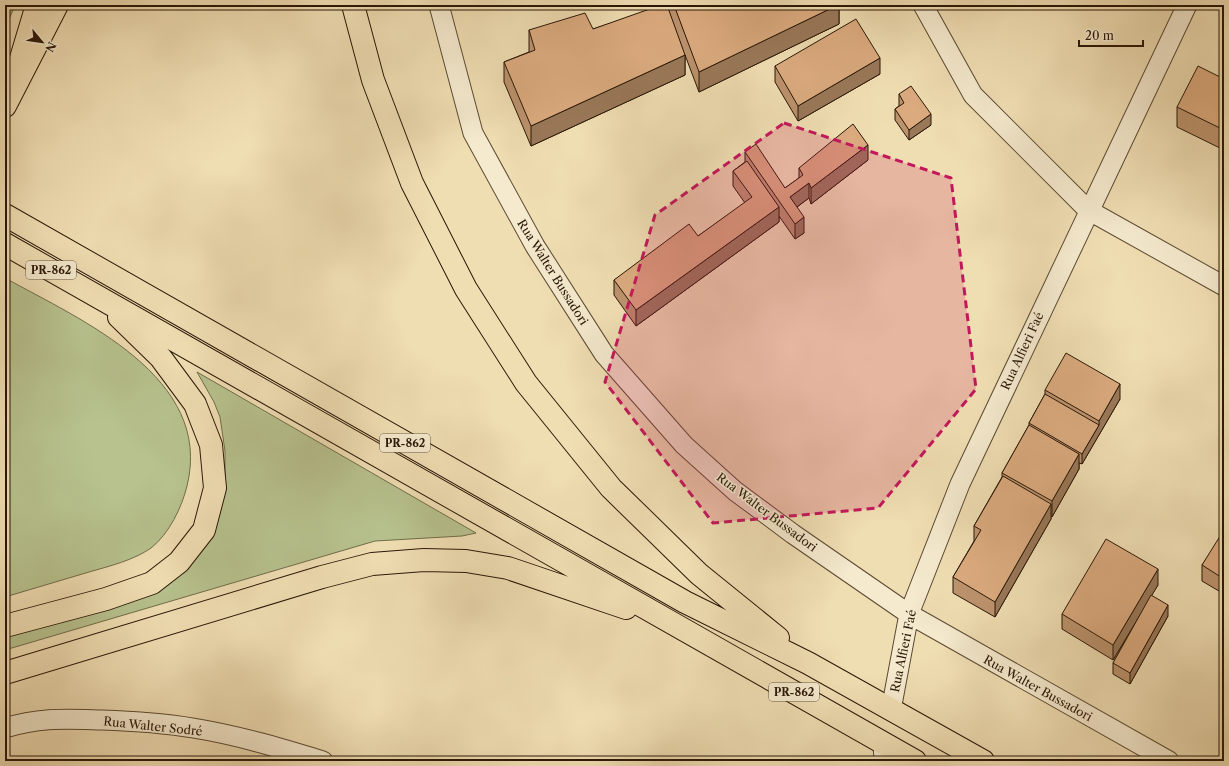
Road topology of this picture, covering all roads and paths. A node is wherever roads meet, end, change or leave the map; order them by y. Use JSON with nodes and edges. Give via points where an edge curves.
{"nodes":[{"id":1,"x":37,"y":5,"type":"edge"},
{"id":2,"x":57,"y":5,"type":"edge"},
{"id":3,"x":353,"y":5,"type":"edge"},
{"id":4,"x":439,"y":5,"type":"edge"},
{"id":5,"x":923,"y":5,"type":"edge"},
{"id":6,"x":1187,"y":5,"type":"edge"},
{"id":7,"x":8,"y":100,"type":"edge"},
{"id":8,"x":1088,"y":210,"type":"junction"},
{"id":9,"x":5,"y":215,"type":"edge"},
{"id":10,"x":5,"y":244,"type":"edge"},
{"id":11,"x":1224,"y":286,"type":"edge"},
{"id":12,"x":97,"y":295,"type":"junction"},
{"id":13,"x":909,"y":614,"type":"junction"},
{"id":14,"x":673,"y":623,"type":"junction"},
{"id":15,"x":5,"y":626,"type":"edge"},
{"id":16,"x":808,"y":663,"type":"junction"},
{"id":17,"x":5,"y":673,"type":"edge"},
{"id":18,"x":891,"y":710,"type":"junction"},
{"id":19,"x":5,"y":728,"type":"edge"},
{"id":20,"x":883,"y":752,"type":"edge"},
{"id":21,"x":323,"y":761,"type":"edge"},
{"id":22,"x":915,"y":761,"type":"edge"},
{"id":23,"x":983,"y":761,"type":"edge"},
{"id":24,"x":1168,"y":761,"type":"edge"}],
"edges":[{"from":1,"to":7,"type":"main road"},
{"from":2,"to":7,"type":"main road"},
{"from":3,"to":16,"type":"main road","via":[[373,80],[412,183],[466,289],[526,383],[611,488],[699,574]]},
{"from":4,"to":13,"type":"street","name":"Rua Walter Bussadori","via":[[473,133],[535,246],[604,354],[684,445],[735,491]]},
{"from":5,"to":8,"type":"street","via":[[973,95]]},
{"from":6,"to":8,"type":"street","name":"Rua Alfieri Faé"},
{"from":8,"to":11,"type":"street"},
{"from":8,"to":13,"type":"street","name":"Rua Alfieri Faé","via":[[960,484]]},
{"from":9,"to":16,"type":"main road","number":"PR-862","via":[[685,602]]},
{"from":10,"to":12,"type":"main road","number":"PR-862"},
{"from":12,"to":14,"type":"main road","number":"PR-862"},
{"from":12,"to":15,"type":"main road","via":[[160,358],[195,404],[211,445],[215,488],[204,530],[180,562],[152,583],[106,599]]},
{"from":13,"to":18,"type":"street","name":"Rua Alfieri Faé"},
{"from":13,"to":24,"type":"street","name":"Rua Walter Bussadori"},
{"from":14,"to":17,"type":"main road","via":[[508,568],[466,561],[424,560],[372,564],[322,577]]},
{"from":14,"to":20,"type":"main road","number":"PR-862"},
{"from":16,"to":18,"type":"main road","number":"PR-862"},
{"from":18,"to":23,"type":"main road","number":"PR-862"},
{"from":19,"to":21,"type":"street","name":"Rua Walter Sodré","via":[[53,718],[166,724],[268,744]]},
{"from":20,"to":22,"type":"main road","number":"PR-862"}]}
